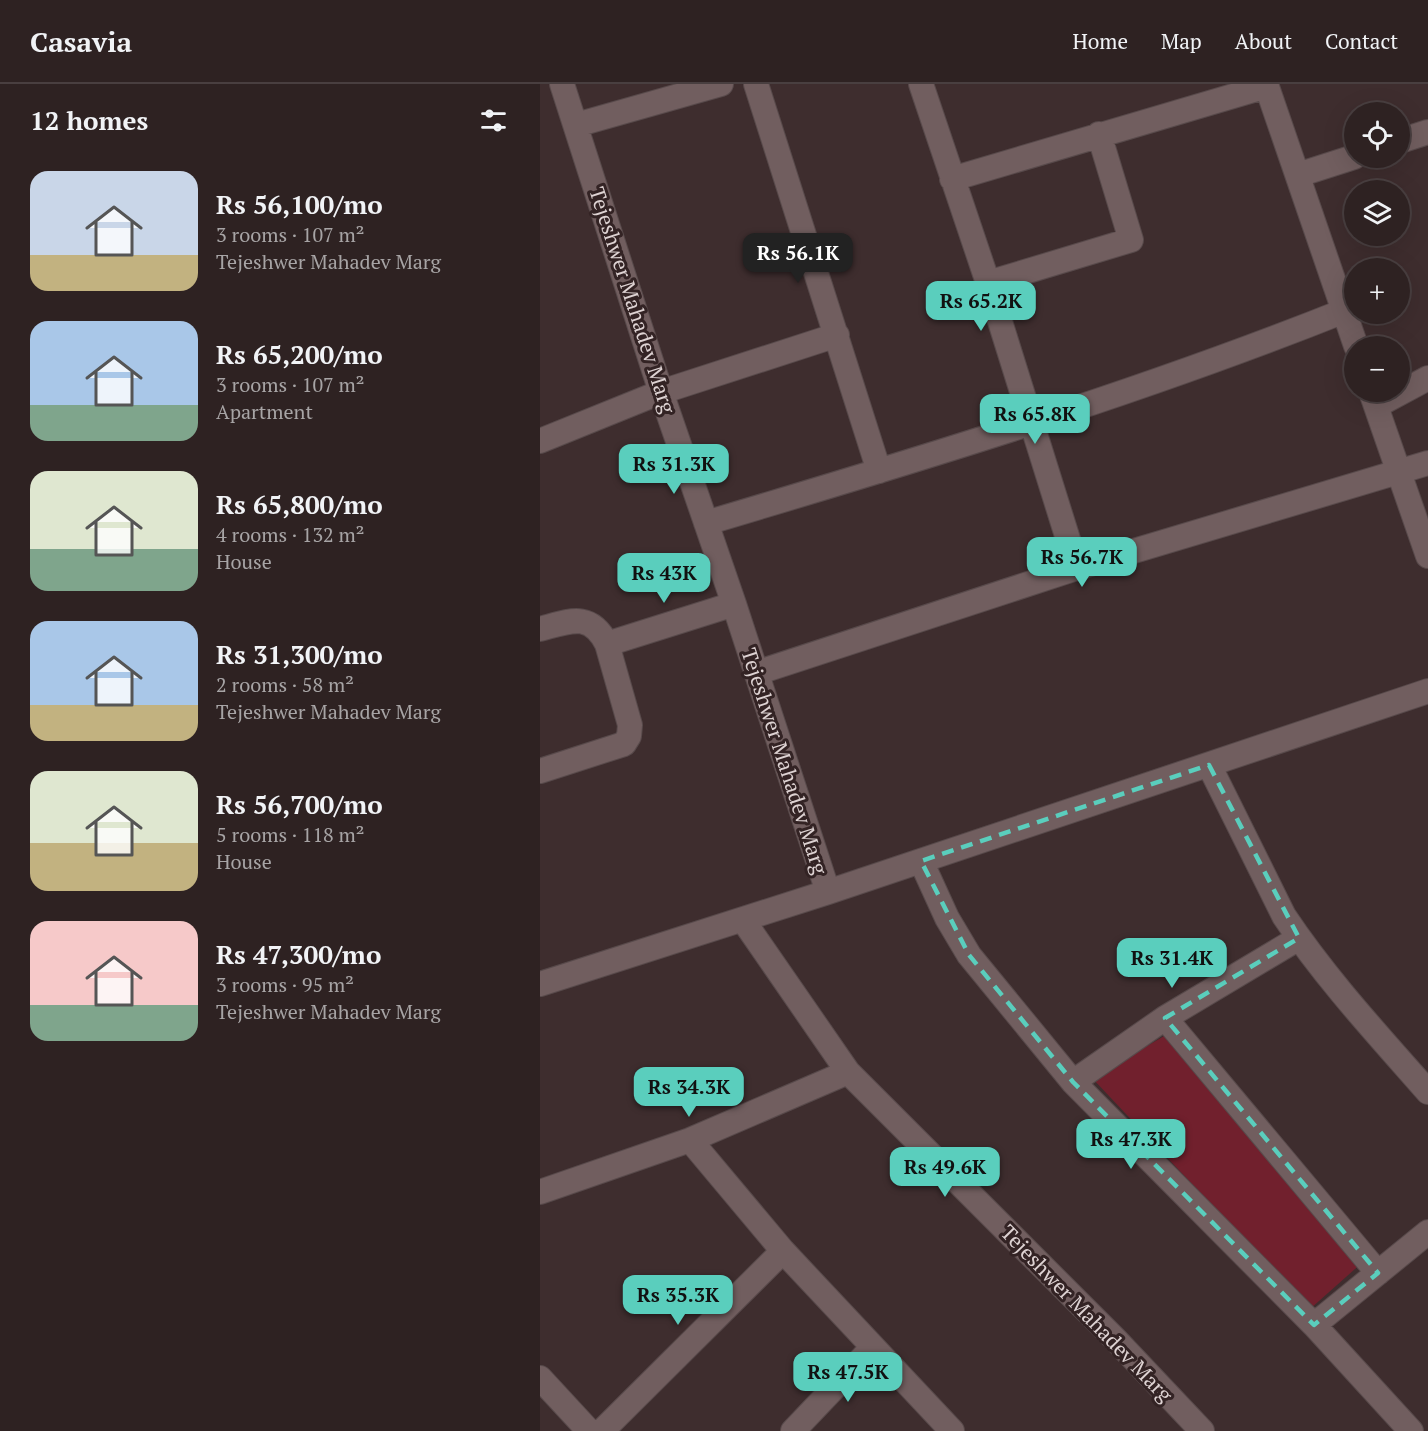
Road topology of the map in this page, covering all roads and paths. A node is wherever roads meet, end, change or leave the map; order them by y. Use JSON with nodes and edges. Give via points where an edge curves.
{"nodes":[{"id":1,"x":562,"y":84,"type":"edge"},
{"id":2,"x":721,"y":84,"type":"edge"},
{"id":3,"x":756,"y":84,"type":"edge"},
{"id":4,"x":921,"y":84,"type":"edge"},
{"id":5,"x":1266,"y":85,"type":"edge"},
{"id":6,"x":576,"y":124,"type":"junction"},
{"id":7,"x":1428,"y":132,"type":"edge"},
{"id":8,"x":1099,"y":134,"type":"junction"},
{"id":9,"x":1410,"y":138,"type":"edge"},
{"id":10,"x":1344,"y":159,"type":"edge"},
{"id":11,"x":1298,"y":175,"type":"junction"},
{"id":12,"x":952,"y":179,"type":"junction"},
{"id":13,"x":988,"y":283,"type":"junction"},
{"id":14,"x":1344,"y":311,"type":"joint"},
{"id":15,"x":837,"y":335,"type":"junction"},
{"id":16,"x":1428,"y":378,"type":"edge"},
{"id":17,"x":1410,"y":385,"type":"edge"},
{"id":18,"x":662,"y":392,"type":"junction"},
{"id":19,"x":1374,"y":402,"type":"edge"},
{"id":20,"x":1031,"y":424,"type":"junction"},
{"id":21,"x":540,"y":441,"type":"edge"},
{"id":22,"x":1428,"y":463,"type":"edge"},
{"id":23,"x":879,"y":471,"type":"junction"},
{"id":24,"x":1399,"y":472,"type":"junction"},
{"id":25,"x":706,"y":523,"type":"junction"},
{"id":26,"x":1428,"y":556,"type":"edge"},
{"id":27,"x":1077,"y":568,"type":"junction"},
{"id":28,"x":734,"y":604,"type":"junction"},
{"id":29,"x":540,"y":629,"type":"edge"},
{"id":30,"x":607,"y":644,"type":"junction"},
{"id":31,"x":756,"y":673,"type":"junction"},
{"id":32,"x":1428,"y":691,"type":"edge"},
{"id":33,"x":1209,"y":765,"type":"junction"},
{"id":34,"x":540,"y":771,"type":"edge"},
{"id":35,"x":921,"y":861,"type":"junction"},
{"id":36,"x":828,"y":892,"type":"junction"},
{"id":37,"x":743,"y":920,"type":"junction"},
{"id":38,"x":1299,"y":938,"type":"junction"},
{"id":39,"x":540,"y":984,"type":"edge"},
{"id":40,"x":1165,"y":1018,"type":"junction"},
{"id":41,"x":849,"y":1072,"type":"junction"},
{"id":42,"x":1073,"y":1082,"type":"junction"},
{"id":43,"x":1428,"y":1092,"type":"edge"},
{"id":44,"x":690,"y":1140,"type":"junction"},
{"id":45,"x":540,"y":1192,"type":"edge"},
{"id":46,"x":1428,"y":1232,"type":"edge"},
{"id":47,"x":783,"y":1251,"type":"junction"},
{"id":48,"x":1378,"y":1272,"type":"junction"},
{"id":49,"x":1314,"y":1324,"type":"junction"},
{"id":50,"x":873,"y":1347,"type":"junction"},
{"id":51,"x":540,"y":1378,"type":"edge"},
{"id":52,"x":589,"y":1431,"type":"edge"},
{"id":53,"x":602,"y":1431,"type":"edge"},
{"id":54,"x":793,"y":1431,"type":"edge"},
{"id":55,"x":952,"y":1431,"type":"edge"},
{"id":56,"x":1202,"y":1431,"type":"edge"},
{"id":57,"x":1411,"y":1431,"type":"edge"}],
"edges":[{"from":1,"to":6,"type":"street","name":"Tejeshwer Mahadev Marg"},
{"from":2,"to":6,"type":"street"},
{"from":3,"to":15,"type":"street"},
{"from":4,"to":12,"type":"street"},
{"from":5,"to":8,"type":"street"},
{"from":5,"to":11,"type":"street"},
{"from":6,"to":18,"type":"street","name":"Tejeshwer Mahadev Marg"},
{"from":7,"to":9,"type":"street"},
{"from":8,"to":12,"type":"street"},
{"from":8,"to":13,"type":"street","via":[[1131,240]]},
{"from":10,"to":11,"type":"street"},
{"from":11,"to":14,"type":"street"},
{"from":12,"to":13,"type":"street"},
{"from":13,"to":20,"type":"street"},
{"from":14,"to":20,"type":"street","via":[[1244,351]]},
{"from":15,"to":18,"type":"street"},
{"from":15,"to":23,"type":"street"},
{"from":16,"to":17,"type":"street"},
{"from":18,"to":21,"type":"street"},
{"from":18,"to":25,"type":"street","name":"Tejeshwer Mahadev Marg"},
{"from":19,"to":24,"type":"street"},
{"from":20,"to":23,"type":"street"},
{"from":20,"to":27,"type":"street"},
{"from":22,"to":24,"type":"street"},
{"from":23,"to":25,"type":"street"},
{"from":24,"to":26,"type":"street"},
{"from":24,"to":27,"type":"street"},
{"from":25,"to":28,"type":"street","name":"Tejeshwer Mahadev Marg"},
{"from":27,"to":31,"type":"street"},
{"from":28,"to":30,"type":"street"},
{"from":28,"to":31,"type":"street","name":"Tejeshwer Mahadev Marg"},
{"from":29,"to":30,"type":"street","via":[[581,620],[601,633]]},
{"from":30,"to":34,"type":"street","via":[[630,725],[629,736],[614,749]]},
{"from":31,"to":36,"type":"street","name":"Tejeshwer Mahadev Marg"},
{"from":32,"to":33,"type":"street"},
{"from":33,"to":35,"type":"street"},
{"from":33,"to":38,"type":"street","via":[[1284,916]]},
{"from":35,"to":36,"type":"street"},
{"from":35,"to":42,"type":"street","via":[[969,955]]},
{"from":36,"to":37,"type":"street"},
{"from":37,"to":39,"type":"street"},
{"from":37,"to":41,"type":"street","name":"Tejeshwer Mahadev Marg"},
{"from":38,"to":40,"type":"street"},
{"from":38,"to":43,"type":"street","via":[[1316,963]]},
{"from":40,"to":42,"type":"street"},
{"from":40,"to":48,"type":"street"},
{"from":41,"to":44,"type":"street"},
{"from":41,"to":56,"type":"street","name":"Tejeshwer Mahadev Marg"},
{"from":42,"to":49,"type":"street"},
{"from":44,"to":45,"type":"street"},
{"from":44,"to":47,"type":"street"},
{"from":46,"to":48,"type":"street"},
{"from":47,"to":50,"type":"street"},
{"from":47,"to":53,"type":"street"},
{"from":48,"to":49,"type":"street"},
{"from":49,"to":57,"type":"street"},
{"from":50,"to":54,"type":"street"},
{"from":50,"to":55,"type":"street"},
{"from":51,"to":52,"type":"street"}]}
